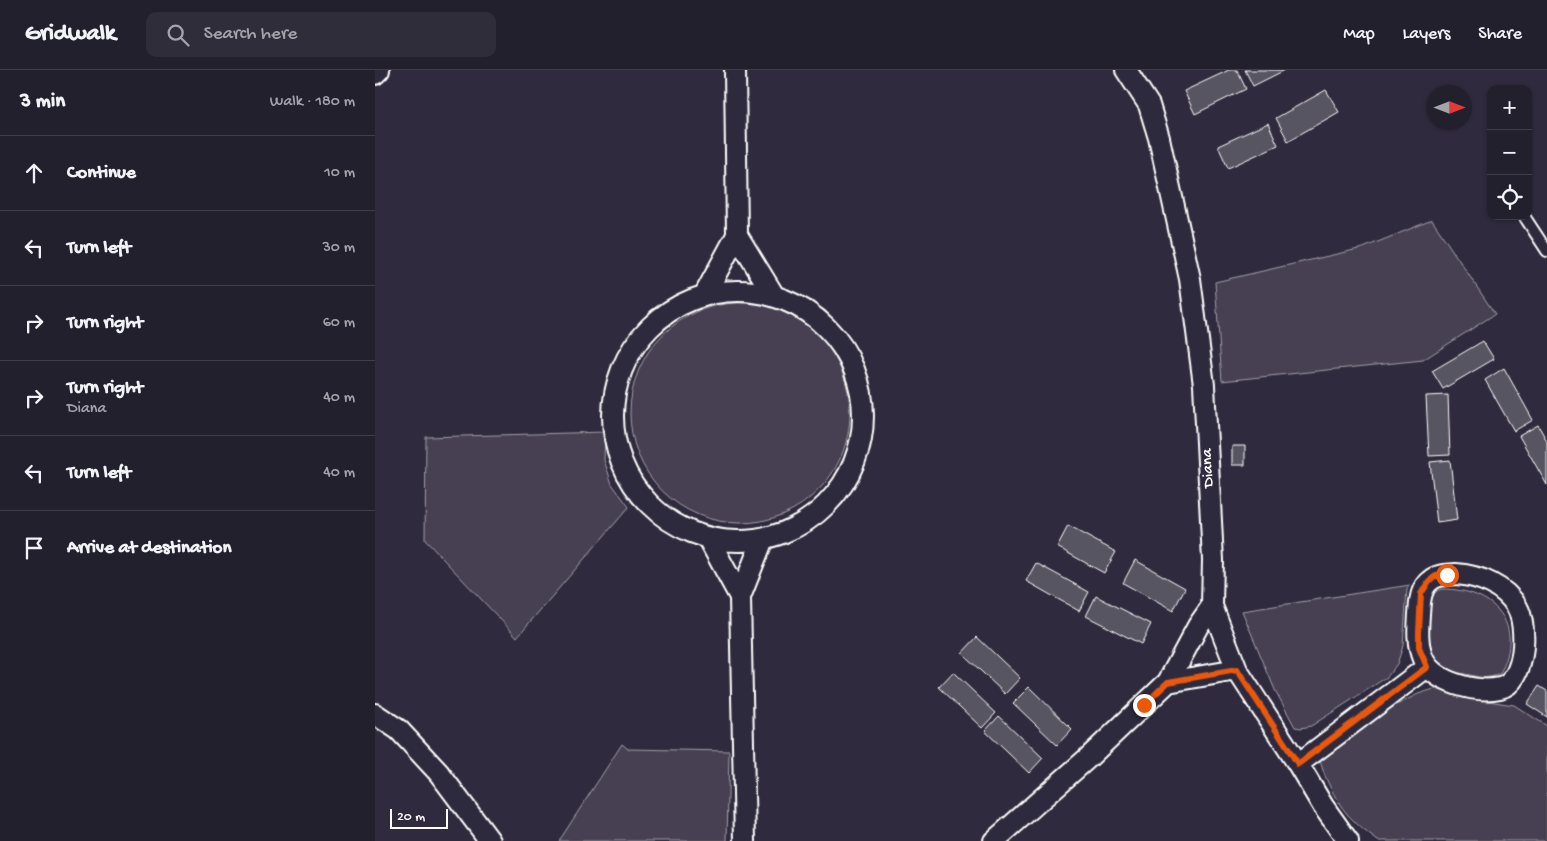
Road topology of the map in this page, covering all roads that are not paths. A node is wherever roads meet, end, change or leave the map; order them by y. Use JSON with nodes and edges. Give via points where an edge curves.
{"nodes":[{"id":1,"x":379,"y":70,"type":"edge"},
{"id":2,"x":735,"y":70,"type":"edge"},
{"id":3,"x":1125,"y":70,"type":"edge"},
{"id":4,"x":375,"y":74,"type":"edge"},
{"id":5,"x":1527,"y":220,"type":"edge"},
{"id":6,"x":737,"y":235,"type":"junction"},
{"id":7,"x":1547,"y":251,"type":"edge"},
{"id":8,"x":705,"y":294,"type":"junction"},
{"id":9,"x":773,"y":294,"type":"junction"},
{"id":10,"x":708,"y":538,"type":"junction"},
{"id":11,"x":763,"y":539,"type":"junction"},
{"id":12,"x":740,"y":597,"type":"junction"},
{"id":13,"x":1211,"y":606,"type":"junction"},
{"id":14,"x":1427,"y":667,"type":"junction"},
{"id":15,"x":1237,"y":670,"type":"junction"},
{"id":16,"x":1168,"y":682,"type":"junction"},
{"id":17,"x":375,"y":714,"type":"edge"},
{"id":18,"x":1298,"y":764,"type":"junction"},
{"id":19,"x":1345,"y":840,"type":"edge"},
{"id":20,"x":490,"y":841,"type":"edge"},
{"id":21,"x":745,"y":841,"type":"edge"},
{"id":22,"x":994,"y":841,"type":"edge"}],
"edges":[{"from":1,"to":4,"type":"street"},
{"from":2,"to":6,"type":"street"},
{"from":3,"to":13,"type":"street","name":"Diana","via":[[1149,105],[1190,279],[1204,385],[1213,552]]},
{"from":5,"to":7,"type":"lane"},
{"from":6,"to":8,"type":"street"},
{"from":6,"to":9,"type":"street"},
{"from":8,"to":9,"type":"street","via":[[739,289]]},
{"from":8,"to":10,"type":"street","via":[[680,304],[657,319],[638,340],[620,372],[613,417],[616,444],[625,470],[639,494],[674,523]]},
{"from":9,"to":11,"type":"street","via":[[799,305],[821,321],[840,342],[854,366],[862,393],[864,421],[859,448],[849,474],[833,498],[813,517],[789,531]]},
{"from":10,"to":11,"type":"street","via":[[745,542]]},
{"from":10,"to":12,"type":"street"},
{"from":11,"to":12,"type":"street"},
{"from":12,"to":21,"type":"street"},
{"from":13,"to":15,"type":"street","name":"Diana"},
{"from":13,"to":16,"type":"street"},
{"from":14,"to":14,"type":"street","via":[[1458,685],[1485,689],[1508,685],[1519,668],[1523,640],[1521,614],[1503,591],[1479,578],[1456,574],[1436,576],[1425,587],[1420,604],[1419,648]]},
{"from":14,"to":18,"type":"street"},
{"from":15,"to":16,"type":"street"},
{"from":15,"to":18,"type":"street","name":"Diana"},
{"from":16,"to":22,"type":"street"},
{"from":17,"to":20,"type":"street","via":[[399,730],[439,773]]},
{"from":18,"to":19,"type":"street","name":"Diana"}]}
